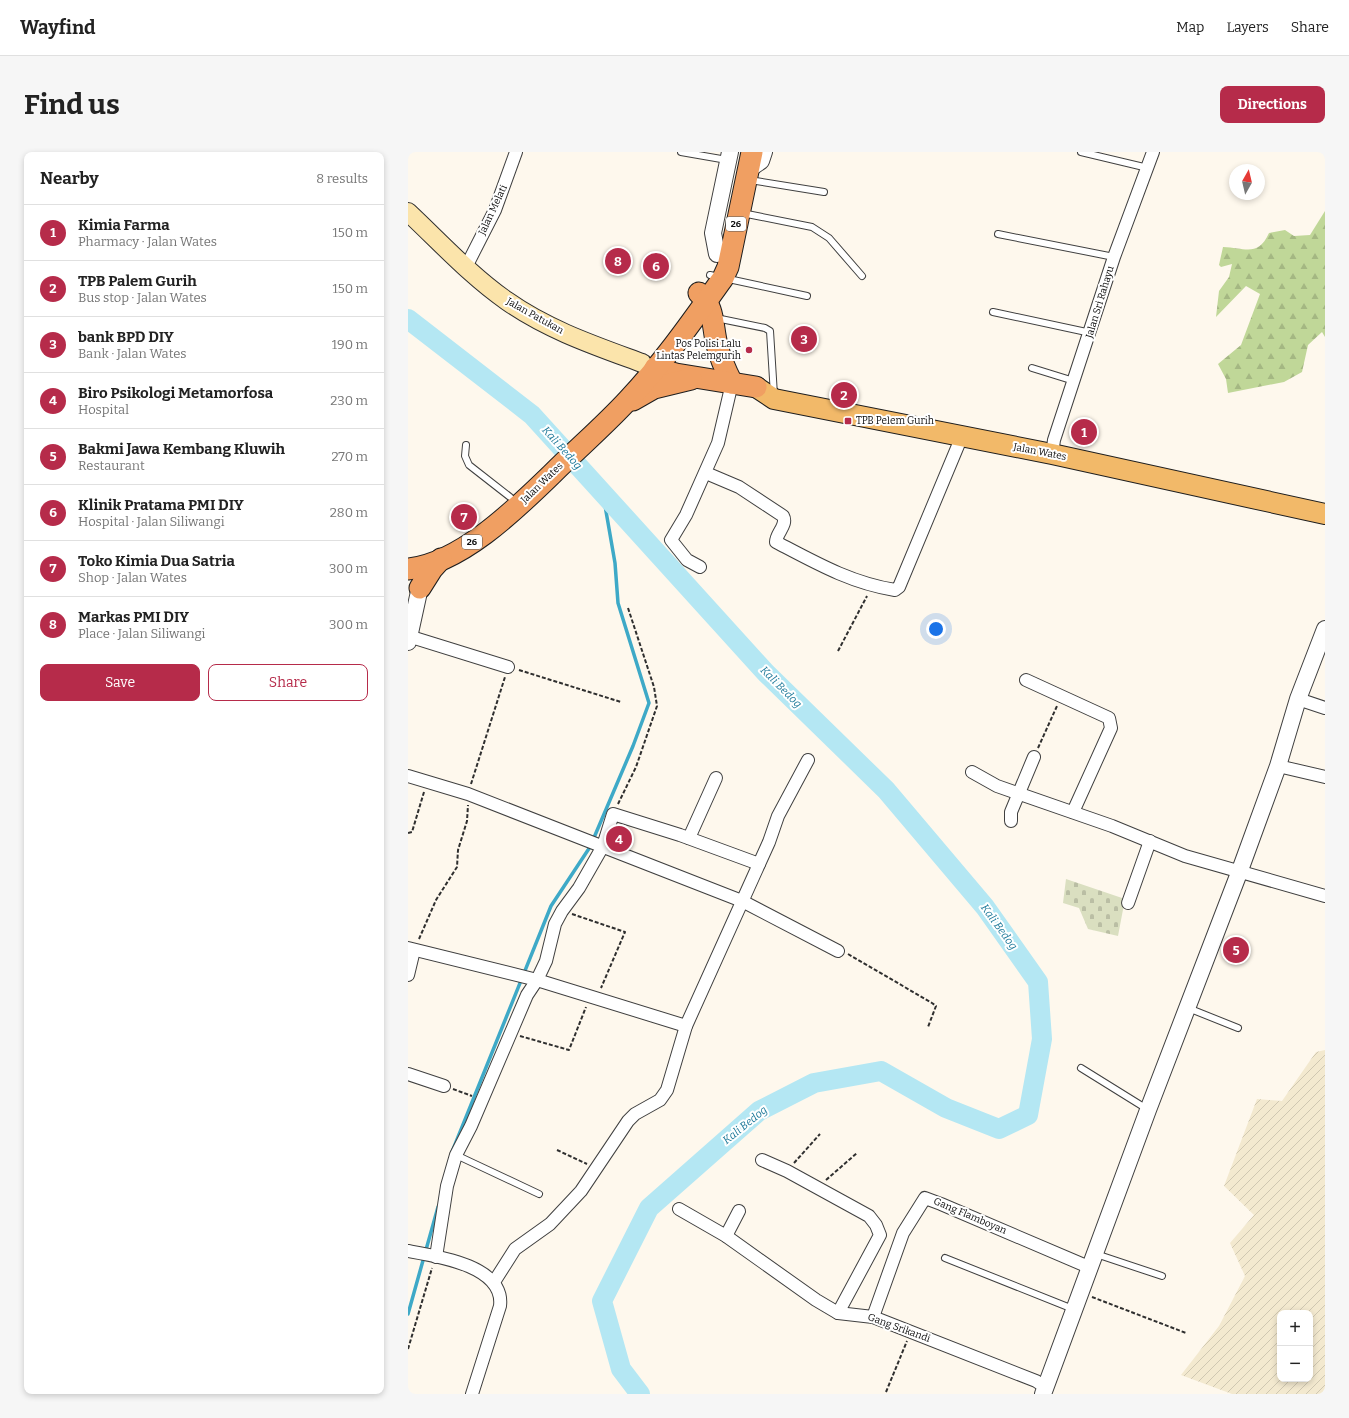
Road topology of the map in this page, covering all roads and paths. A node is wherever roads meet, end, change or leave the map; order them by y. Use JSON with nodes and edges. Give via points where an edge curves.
{"nodes":[{"id":1,"x":516,"y":152,"type":"edge"},
{"id":2,"x":681,"y":152,"type":"edge"},
{"id":3,"x":764,"y":152,"type":"edge"},
{"id":4,"x":1081,"y":152,"type":"edge"},
{"id":5,"x":1153,"y":152,"type":"edge"},
{"id":6,"x":741,"y":161,"type":"edge"},
{"id":7,"x":1148,"y":168,"type":"junction"},
{"id":8,"x":824,"y":192,"type":"dead end"},
{"id":9,"x":408,"y":212,"type":"edge"},
{"id":10,"x":739,"y":212,"type":"junction"},
{"id":11,"x":998,"y":234,"type":"dead end"},
{"id":12,"x":1114,"y":257,"type":"junction"},
{"id":13,"x":466,"y":267,"type":"junction"},
{"id":14,"x":862,"y":276,"type":"dead end"},
{"id":15,"x":716,"y":277,"type":"junction"},
{"id":16,"x":807,"y":296,"type":"dead end"},
{"id":17,"x":706,"y":303,"type":"junction"},
{"id":18,"x":993,"y":312,"type":"dead end"},
{"id":19,"x":1091,"y":333,"type":"junction"},
{"id":20,"x":649,"y":365,"type":"junction"},
{"id":21,"x":1032,"y":368,"type":"dead end"},
{"id":22,"x":700,"y":378,"type":"junction"},
{"id":23,"x":1074,"y":381,"type":"junction"},
{"id":24,"x":732,"y":383,"type":"junction"},
{"id":25,"x":768,"y":391,"type":"junction"},
{"id":26,"x":602,"y":420,"type":"junction"},
{"id":27,"x":962,"y":436,"type":"junction"},
{"id":28,"x":466,"y":445,"type":"dead end"},
{"id":29,"x":1053,"y":447,"type":"junction"},
{"id":30,"x":706,"y":473,"type":"junction"},
{"id":31,"x":519,"y":493,"type":"junction"},
{"id":32,"x":1325,"y":500,"type":"edge"},
{"id":33,"x":1325,"y":514,"type":"edge"},
{"id":34,"x":700,"y":567,"type":"dead end"},
{"id":35,"x":418,"y":568,"type":"edge"},
{"id":36,"x":872,"y":586,"type":"junction"},
{"id":37,"x":628,"y":608,"type":"dead end"},
{"id":38,"x":1325,"y":629,"type":"edge"},
{"id":39,"x":408,"y":638,"type":"edge"},
{"id":40,"x":838,"y":651,"type":"dead end"},
{"id":41,"x":508,"y":667,"type":"junction"},
{"id":42,"x":1026,"y":680,"type":"dead end"},
{"id":43,"x":1061,"y":696,"type":"junction"},
{"id":44,"x":1298,"y":699,"type":"junction"},
{"id":45,"x":621,"y":702,"type":"dead end"},
{"id":46,"x":1325,"y":708,"type":"edge"},
{"id":47,"x":1034,"y":757,"type":"joint"},
{"id":48,"x":808,"y":760,"type":"dead end"},
{"id":49,"x":1278,"y":766,"type":"junction"},
{"id":50,"x":972,"y":772,"type":"dead end"},
{"id":51,"x":408,"y":776,"type":"edge"},
{"id":52,"x":1325,"y":777,"type":"edge"},
{"id":53,"x":716,"y":778,"type":"dead end"},
{"id":54,"x":427,"y":781,"type":"junction"},
{"id":55,"x":1019,"y":792,"type":"junction"},
{"id":56,"x":468,"y":794,"type":"junction"},
{"id":57,"x":1073,"y":812,"type":"junction"},
{"id":58,"x":613,"y":814,"type":"junction"},
{"id":59,"x":1010,"y":821,"type":"dead end"},
{"id":60,"x":408,"y":833,"type":"edge"},
{"id":61,"x":690,"y":838,"type":"junction"},
{"id":62,"x":1150,"y":841,"type":"junction"},
{"id":63,"x":598,"y":844,"type":"junction"},
{"id":64,"x":759,"y":864,"type":"junction"},
{"id":65,"x":1239,"y":873,"type":"junction"},
{"id":66,"x":1325,"y":896,"type":"edge"},
{"id":67,"x":742,"y":901,"type":"junction"},
{"id":68,"x":1128,"y":903,"type":"dead end"},
{"id":69,"x":562,"y":911,"type":"junction"},
{"id":70,"x":411,"y":949,"type":"edge"},
{"id":71,"x":838,"y":951,"type":"joint"},
{"id":72,"x":408,"y":975,"type":"edge"},
{"id":73,"x":532,"y":979,"type":"junction"},
{"id":74,"x":593,"y":997,"type":"junction"},
{"id":75,"x":1188,"y":1008,"type":"junction"},
{"id":76,"x":686,"y":1026,"type":"junction"},
{"id":77,"x":928,"y":1027,"type":"dead end"},
{"id":78,"x":1238,"y":1028,"type":"dead end"},
{"id":79,"x":510,"y":1033,"type":"junction"},
{"id":80,"x":1081,"y":1068,"type":"dead end"},
{"id":81,"x":408,"y":1074,"type":"edge"},
{"id":82,"x":444,"y":1086,"type":"joint"},
{"id":83,"x":472,"y":1096,"type":"dead end"},
{"id":84,"x":1148,"y":1110,"type":"junction"},
{"id":85,"x":820,"y":1134,"type":"dead end"},
{"id":86,"x":557,"y":1150,"type":"dead end"},
{"id":87,"x":857,"y":1153,"type":"dead end"},
{"id":88,"x":456,"y":1155,"type":"junction"},
{"id":89,"x":762,"y":1160,"type":"dead end"},
{"id":90,"x":596,"y":1168,"type":"junction"},
{"id":91,"x":787,"y":1171,"type":"junction"},
{"id":92,"x":818,"y":1188,"type":"junction"},
{"id":93,"x":539,"y":1194,"type":"dead end"},
{"id":94,"x":679,"y":1209,"type":"dead end"},
{"id":95,"x":739,"y":1211,"type":"dead end"},
{"id":96,"x":726,"y":1236,"type":"junction"},
{"id":97,"x":408,"y":1251,"type":"edge"},
{"id":98,"x":429,"y":1255,"type":"junction"},
{"id":99,"x":945,"y":1258,"type":"dead end"},
{"id":100,"x":1093,"y":1261,"type":"junction"},
{"id":101,"x":1162,"y":1276,"type":"dead end"},
{"id":102,"x":494,"y":1282,"type":"junction"},
{"id":103,"x":1079,"y":1293,"type":"junction"},
{"id":104,"x":1073,"y":1309,"type":"junction"},
{"id":105,"x":838,"y":1313,"type":"junction"},
{"id":106,"x":873,"y":1317,"type":"junction"},
{"id":107,"x":910,"y":1331,"type":"junction"},
{"id":108,"x":1186,"y":1333,"type":"dead end"},
{"id":109,"x":408,"y":1349,"type":"edge"},
{"id":110,"x":1044,"y":1390,"type":"edge"},
{"id":111,"x":886,"y":1392,"type":"dead end"},
{"id":112,"x":472,"y":1394,"type":"edge"}],
"edges":[{"from":1,"to":13,"type":"street","name":"Jalan Melati","via":[[495,210]]},
{"from":2,"to":6,"type":"lane"},
{"from":3,"to":6,"type":"street","via":[[761,161]]},
{"from":4,"to":7,"type":"lane"},
{"from":5,"to":7,"type":"street","name":"Jalan Sri Rahayu"},
{"from":6,"to":8,"type":"lane"},
{"from":6,"to":10,"type":"highway","number":"26"},
{"from":6,"to":15,"type":"highway","number":"26","via":[[717,254]]},
{"from":7,"to":12,"type":"street","name":"Jalan Sri Rahayu"},
{"from":9,"to":13,"type":"main road","name":"Jalan Patukan"},
{"from":10,"to":14,"type":"lane","via":[[812,227],[829,238]]},
{"from":10,"to":15,"type":"highway","number":"26","via":[[728,268]]},
{"from":11,"to":12,"type":"lane"},
{"from":12,"to":19,"type":"street","name":"Jalan Sri Rahayu"},
{"from":13,"to":20,"type":"main road","name":"Jalan Patukan","via":[[506,301],[539,321]]},
{"from":15,"to":16,"type":"lane"},
{"from":15,"to":17,"type":"highway","number":"26"},
{"from":17,"to":20,"type":"highway","number":"26"},
{"from":17,"to":24,"type":"highway","via":[[717,346]]},
{"from":17,"to":25,"type":"lane","via":[[770,331]]},
{"from":18,"to":19,"type":"lane"},
{"from":19,"to":23,"type":"street","name":"Jalan Sri Rahayu"},
{"from":20,"to":22,"type":"highway","name":"Jalan Wates"},
{"from":20,"to":26,"type":"highway","name":"Jalan Wates","number":"26"},
{"from":20,"to":26,"type":"highway","name":"Jalan Wates","number":"26"},
{"from":21,"to":23,"type":"lane"},
{"from":22,"to":24,"type":"highway","name":"Jalan Wates"},
{"from":22,"to":26,"type":"highway","via":[[654,388]]},
{"from":23,"to":29,"type":"street","name":"Jalan Sri Rahayu"},
{"from":24,"to":25,"type":"highway","name":"Jalan Wates"},
{"from":24,"to":30,"type":"street","via":[[718,443]]},
{"from":25,"to":27,"type":"main road","name":"Jalan Wates"},
{"from":25,"to":29,"type":"main road","name":"Jalan Wates","via":[[922,417]]},
{"from":26,"to":31,"type":"highway","name":"Jalan Wates","number":"26"},
{"from":27,"to":29,"type":"main road","name":"Jalan Wates"},
{"from":27,"to":36,"type":"street","via":[[899,587],[895,590]]},
{"from":28,"to":31,"type":"lane","via":[[465,456],[469,465]]},
{"from":29,"to":32,"type":"main road","name":"Jalan Wates"},
{"from":29,"to":33,"type":"main road","name":"Jalan Wates"},
{"from":30,"to":34,"type":"street","via":[[671,540],[687,560]]},
{"from":30,"to":36,"type":"street","via":[[739,487],[784,516],[785,522],[776,542],[836,574]]},
{"from":31,"to":35,"type":"highway","name":"Jalan Wates","number":"26","via":[[477,539]]},
{"from":31,"to":35,"type":"highway","name":"Jalan Wates","number":"26","via":[[472,528],[427,551]]},
{"from":35,"to":39,"type":"street"},
{"from":36,"to":40,"type":"path"},
{"from":37,"to":58,"type":"path","via":[[654,687],[657,706],[636,767]]},
{"from":38,"to":44,"type":"street"},
{"from":39,"to":41,"type":"street"},
{"from":41,"to":45,"type":"path"},
{"from":41,"to":56,"type":"path"},
{"from":42,"to":43,"type":"street"},
{"from":43,"to":47,"type":"path"},
{"from":43,"to":57,"type":"street","via":[[1109,718],[1112,728]]},
{"from":44,"to":46,"type":"street"},
{"from":44,"to":49,"type":"street"},
{"from":47,"to":55,"type":"street"},
{"from":48,"to":64,"type":"street","via":[[778,816]]},
{"from":49,"to":52,"type":"street"},
{"from":49,"to":65,"type":"street"},
{"from":50,"to":55,"type":"street","via":[[997,786]]},
{"from":51,"to":54,"type":"street"},
{"from":53,"to":61,"type":"street"},
{"from":54,"to":56,"type":"street"},
{"from":54,"to":60,"type":"path","via":[[412,832]]},
{"from":55,"to":57,"type":"street"},
{"from":55,"to":59,"type":"street"},
{"from":56,"to":63,"type":"street"},
{"from":56,"to":70,"type":"path","via":[[467,821],[460,842],[457,867],[436,900]]},
{"from":57,"to":62,"type":"street"},
{"from":58,"to":61,"type":"street"},
{"from":58,"to":63,"type":"street"},
{"from":61,"to":64,"type":"street"},
{"from":62,"to":65,"type":"street","via":[[1185,856]]},
{"from":62,"to":68,"type":"street"},
{"from":63,"to":67,"type":"street"},
{"from":63,"to":69,"type":"street","via":[[579,888]]},
{"from":64,"to":67,"type":"street"},
{"from":65,"to":66,"type":"street"},
{"from":65,"to":75,"type":"street"},
{"from":67,"to":71,"type":"street"},
{"from":67,"to":76,"type":"street"},
{"from":69,"to":73,"type":"street","via":[[555,924],[546,961]]},
{"from":69,"to":74,"type":"path","via":[[625,932]]},
{"from":70,"to":72,"type":"street"},
{"from":70,"to":73,"type":"street"},
{"from":71,"to":77,"type":"path","via":[[852,955],[936,1006]]},
{"from":73,"to":74,"type":"street"},
{"from":73,"to":79,"type":"street"},
{"from":74,"to":76,"type":"street"},
{"from":74,"to":79,"type":"path","via":[[569,1050]]},
{"from":75,"to":78,"type":"lane"},
{"from":75,"to":84,"type":"street"},
{"from":76,"to":90,"type":"street","via":[[667,1090],[660,1100],[635,1114]]},
{"from":79,"to":88,"type":"street"},
{"from":80,"to":84,"type":"lane"},
{"from":81,"to":82,"type":"street"},
{"from":82,"to":83,"type":"path"},
{"from":84,"to":100,"type":"street"},
{"from":85,"to":91,"type":"path"},
{"from":86,"to":90,"type":"path"},
{"from":87,"to":92,"type":"path"},
{"from":88,"to":93,"type":"lane"},
{"from":88,"to":98,"type":"street"},
{"from":89,"to":91,"type":"street"},
{"from":90,"to":102,"type":"street","via":[[582,1192],[550,1224],[515,1249]]},
{"from":91,"to":92,"type":"street"},
{"from":92,"to":105,"type":"street","via":[[869,1216],[880,1234]]},
{"from":94,"to":96,"type":"street","name":"Gang Srikandi"},
{"from":95,"to":96,"type":"street"},
{"from":96,"to":105,"type":"street","name":"Gang Srikandi"},
{"from":97,"to":98,"type":"street"},
{"from":98,"to":102,"type":"street","via":[[474,1268]]},
{"from":98,"to":109,"type":"path"},
{"from":99,"to":104,"type":"lane"},
{"from":100,"to":101,"type":"lane"},
{"from":100,"to":103,"type":"street"},
{"from":100,"to":106,"type":"street","name":"Gang Flamboyan","via":[[925,1198],[903,1233]]},
{"from":102,"to":112,"type":"street","via":[[501,1298],[500,1306]]},
{"from":103,"to":104,"type":"street"},
{"from":103,"to":108,"type":"path"},
{"from":104,"to":110,"type":"street"},
{"from":105,"to":106,"type":"street","name":"Gang Srikandi"},
{"from":106,"to":107,"type":"street","name":"Gang Srikandi"},
{"from":107,"to":110,"type":"street","name":"Gang Srikandi","via":[[1036,1381]]},
{"from":107,"to":111,"type":"path"}]}
